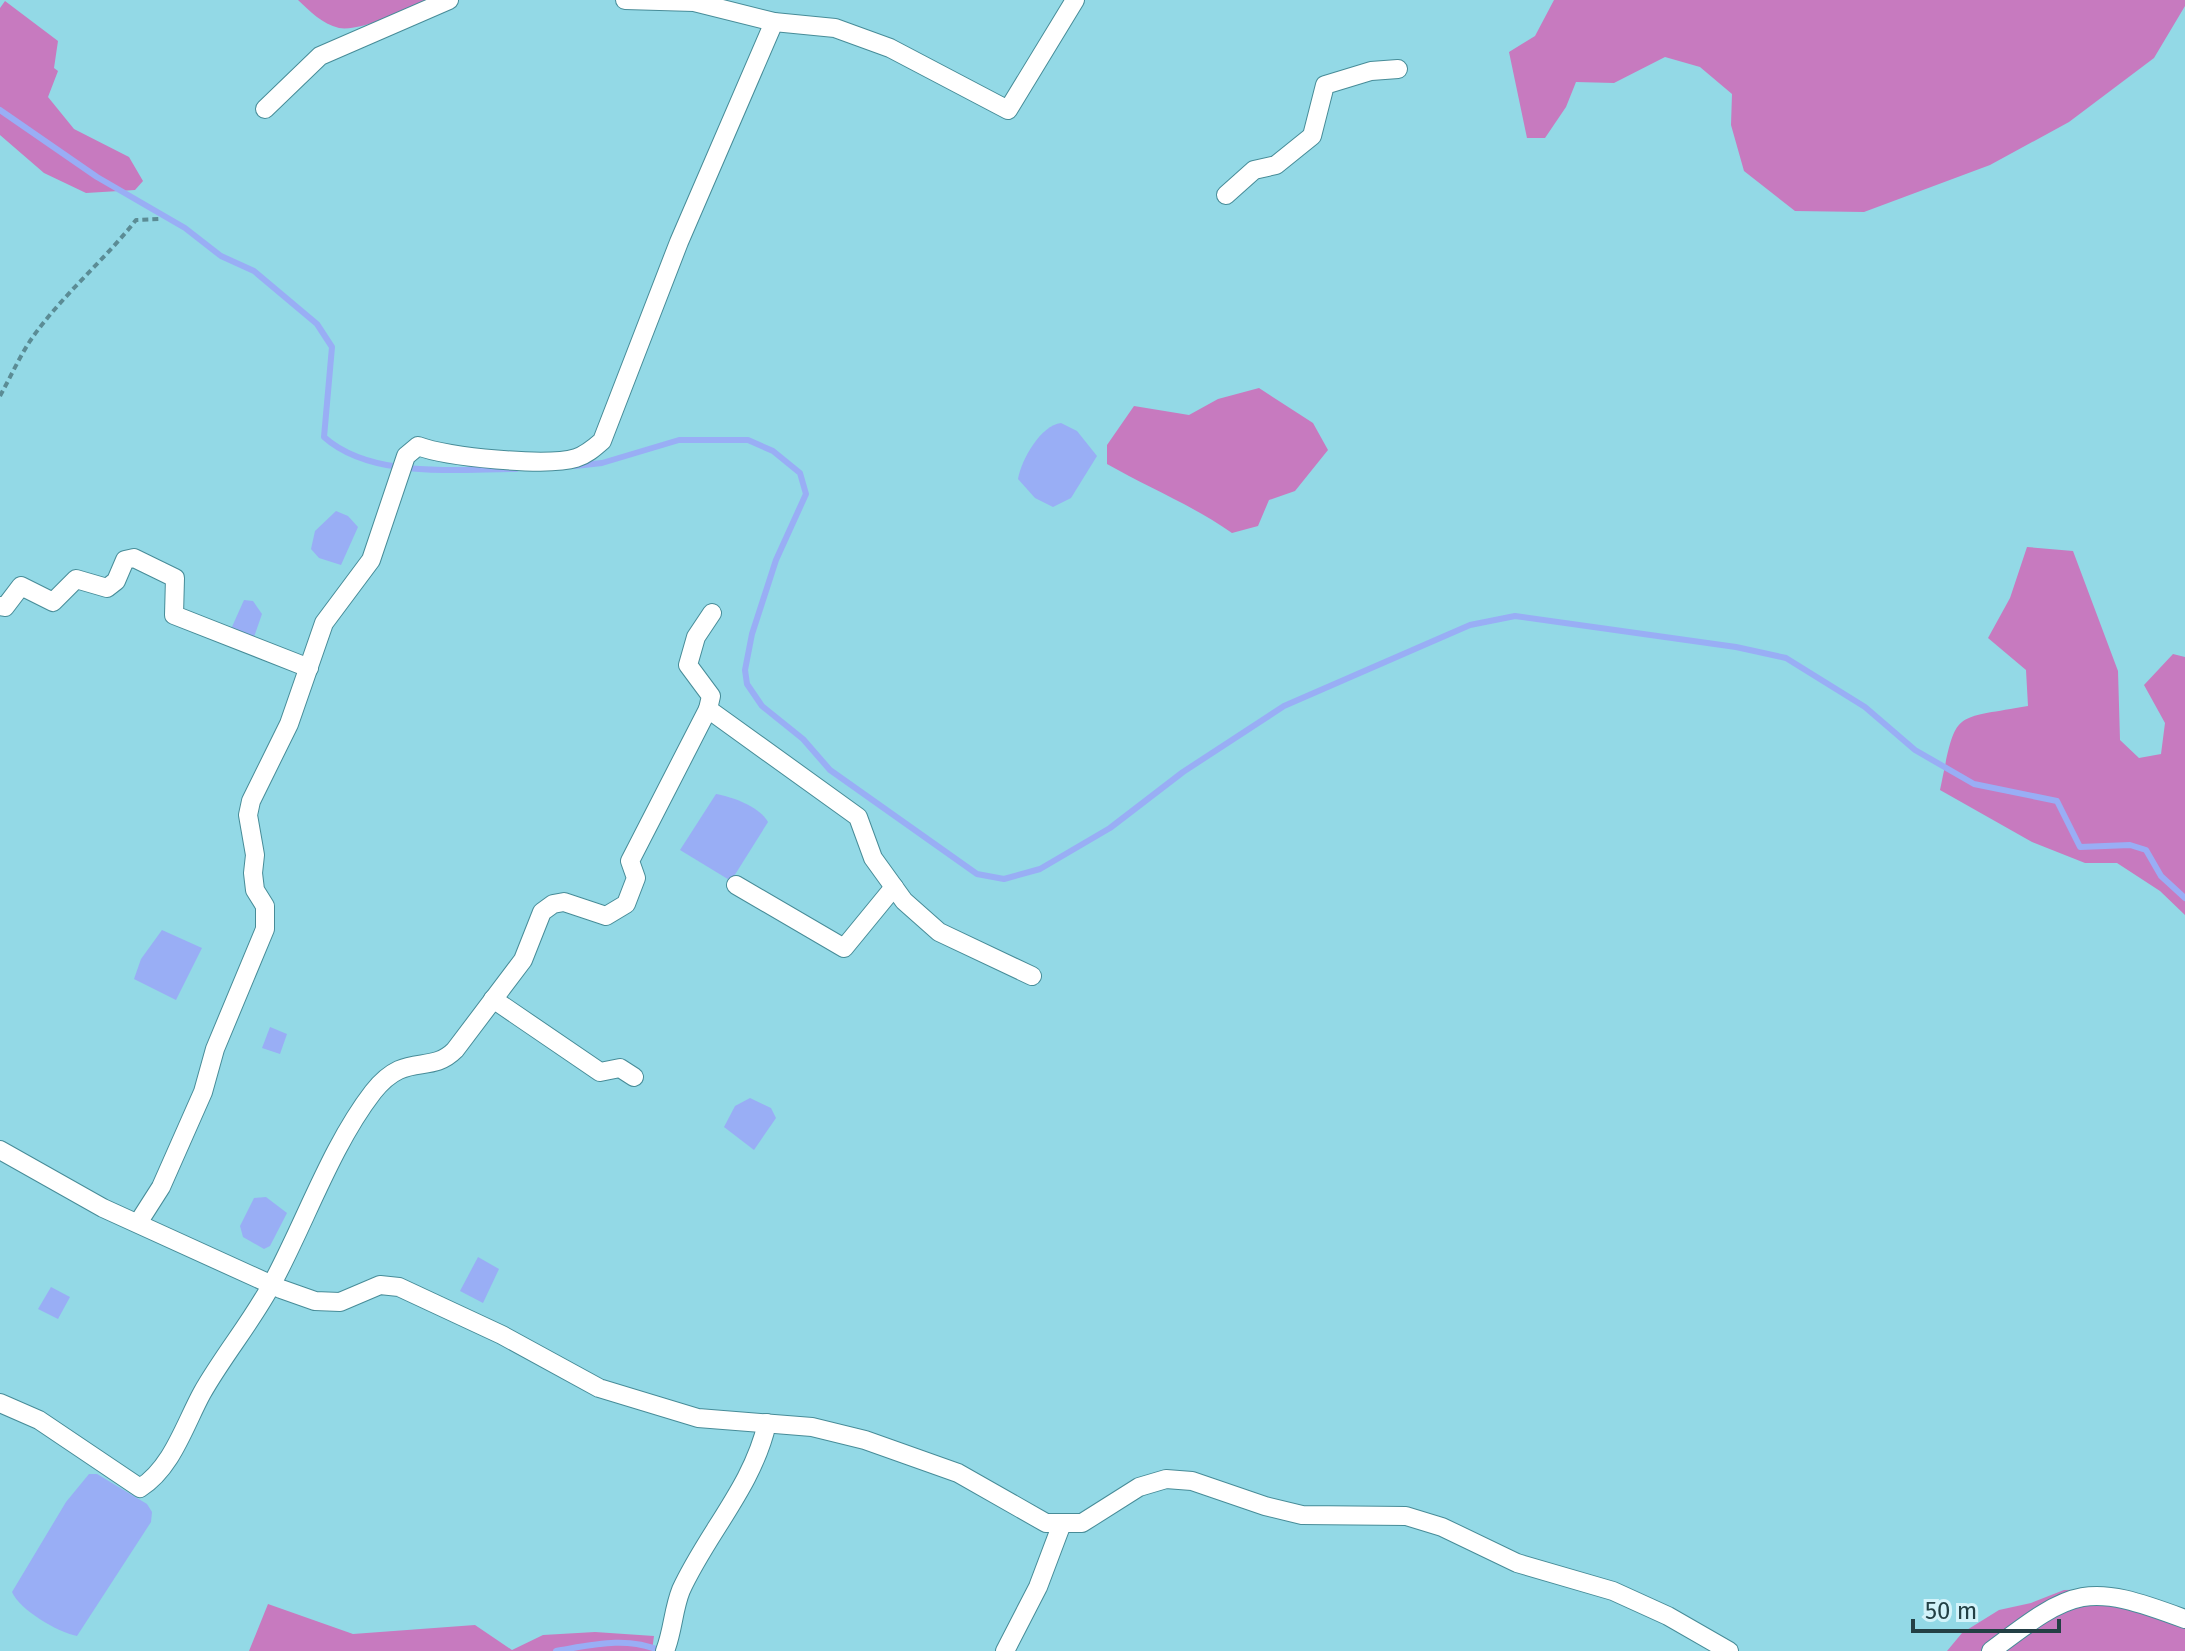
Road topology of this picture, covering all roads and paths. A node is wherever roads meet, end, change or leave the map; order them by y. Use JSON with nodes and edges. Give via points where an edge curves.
{"nodes":[{"id":1,"x":449,"y":0,"type":"edge"},
{"id":2,"x":625,"y":0,"type":"edge"},
{"id":3,"x":1075,"y":0,"type":"edge"},
{"id":4,"x":684,"y":1,"type":"edge"},
{"id":5,"x":774,"y":22,"type":"junction"},
{"id":6,"x":1398,"y":69,"type":"dead end"},
{"id":7,"x":265,"y":109,"type":"dead end"},
{"id":8,"x":1226,"y":195,"type":"dead end"},
{"id":9,"x":160,"y":219,"type":"dead end"},
{"id":10,"x":0,"y":396,"type":"edge"},
{"id":11,"x":0,"y":606,"type":"edge"},
{"id":12,"x":712,"y":613,"type":"dead end"},
{"id":13,"x":309,"y":668,"type":"junction"},
{"id":14,"x":708,"y":709,"type":"junction"},
{"id":15,"x":736,"y":885,"type":"dead end"},
{"id":16,"x":894,"y":887,"type":"junction"},
{"id":17,"x":1032,"y":976,"type":"dead end"},
{"id":18,"x":493,"y":999,"type":"junction"},
{"id":19,"x":634,"y":1077,"type":"dead end"},
{"id":20,"x":0,"y":1150,"type":"edge"},
{"id":21,"x":138,"y":1223,"type":"junction"},
{"id":22,"x":272,"y":1285,"type":"junction"},
{"id":23,"x":0,"y":1403,"type":"edge"},
{"id":24,"x":767,"y":1423,"type":"junction"},
{"id":25,"x":1061,"y":1526,"type":"junction"},
{"id":26,"x":2185,"y":1619,"type":"edge"},
{"id":27,"x":667,"y":1646,"type":"edge"},
{"id":28,"x":1005,"y":1651,"type":"edge"},
{"id":29,"x":1729,"y":1651,"type":"edge"},
{"id":30,"x":1991,"y":1651,"type":"edge"}],
"edges":[{"from":1,"to":7,"type":"street","via":[[320,56]]},
{"from":2,"to":4,"type":"street"},
{"from":3,"to":5,"type":"street","via":[[1008,110],[863,37],[825,26]]},
{"from":4,"to":5,"type":"street"},
{"from":5,"to":13,"type":"street","via":[[679,242],[602,441],[590,452],[563,461],[463,458],[418,446],[406,456],[371,560],[328,615]]},
{"from":6,"to":8,"type":"street","via":[[1325,85],[1312,136],[1276,165],[1254,170]]},
{"from":9,"to":10,"type":"path","via":[[136,220],[55,309],[29,342]]},
{"from":11,"to":13,"type":"street","via":[[5,607],[21,586],[53,602],[76,579],[107,588],[125,560],[134,558],[175,578],[174,615]]},
{"from":12,"to":14,"type":"street","via":[[696,637],[688,665],[711,696]]},
{"from":13,"to":21,"type":"street","via":[[248,815],[255,890],[265,906],[265,929],[215,1049],[203,1092],[161,1187]]},
{"from":14,"to":16,"type":"street","via":[[858,817],[873,858]]},
{"from":14,"to":18,"type":"street","via":[[630,861],[636,878],[626,904],[606,916],[564,902],[553,904],[542,912],[523,960]]},
{"from":15,"to":16,"type":"street","via":[[844,948]]},
{"from":16,"to":17,"type":"street","via":[[939,932]]},
{"from":18,"to":19,"type":"street","via":[[600,1072],[620,1068]]},
{"from":18,"to":22,"type":"street","via":[[444,1061],[400,1066],[371,1094]]},
{"from":20,"to":21,"type":"street"},
{"from":21,"to":22,"type":"street"},
{"from":22,"to":23,"type":"street","via":[[222,1358],[179,1442],[140,1488],[39,1420]]},
{"from":22,"to":24,"type":"street","via":[[315,1301],[340,1302],[380,1285],[399,1287],[599,1388],[698,1418]]},
{"from":24,"to":25,"type":"street","via":[[837,1433],[921,1459]]},
{"from":24,"to":27,"type":"street","via":[[731,1509],[681,1592]]},
{"from":25,"to":28,"type":"street"},
{"from":25,"to":29,"type":"street","via":[[1082,1523],[1139,1487],[1166,1479],[1192,1481],[1302,1515],[1406,1516],[1517,1563],[1613,1591]]},
{"from":26,"to":30,"type":"street","via":[[2130,1599],[2080,1595]]}]}
